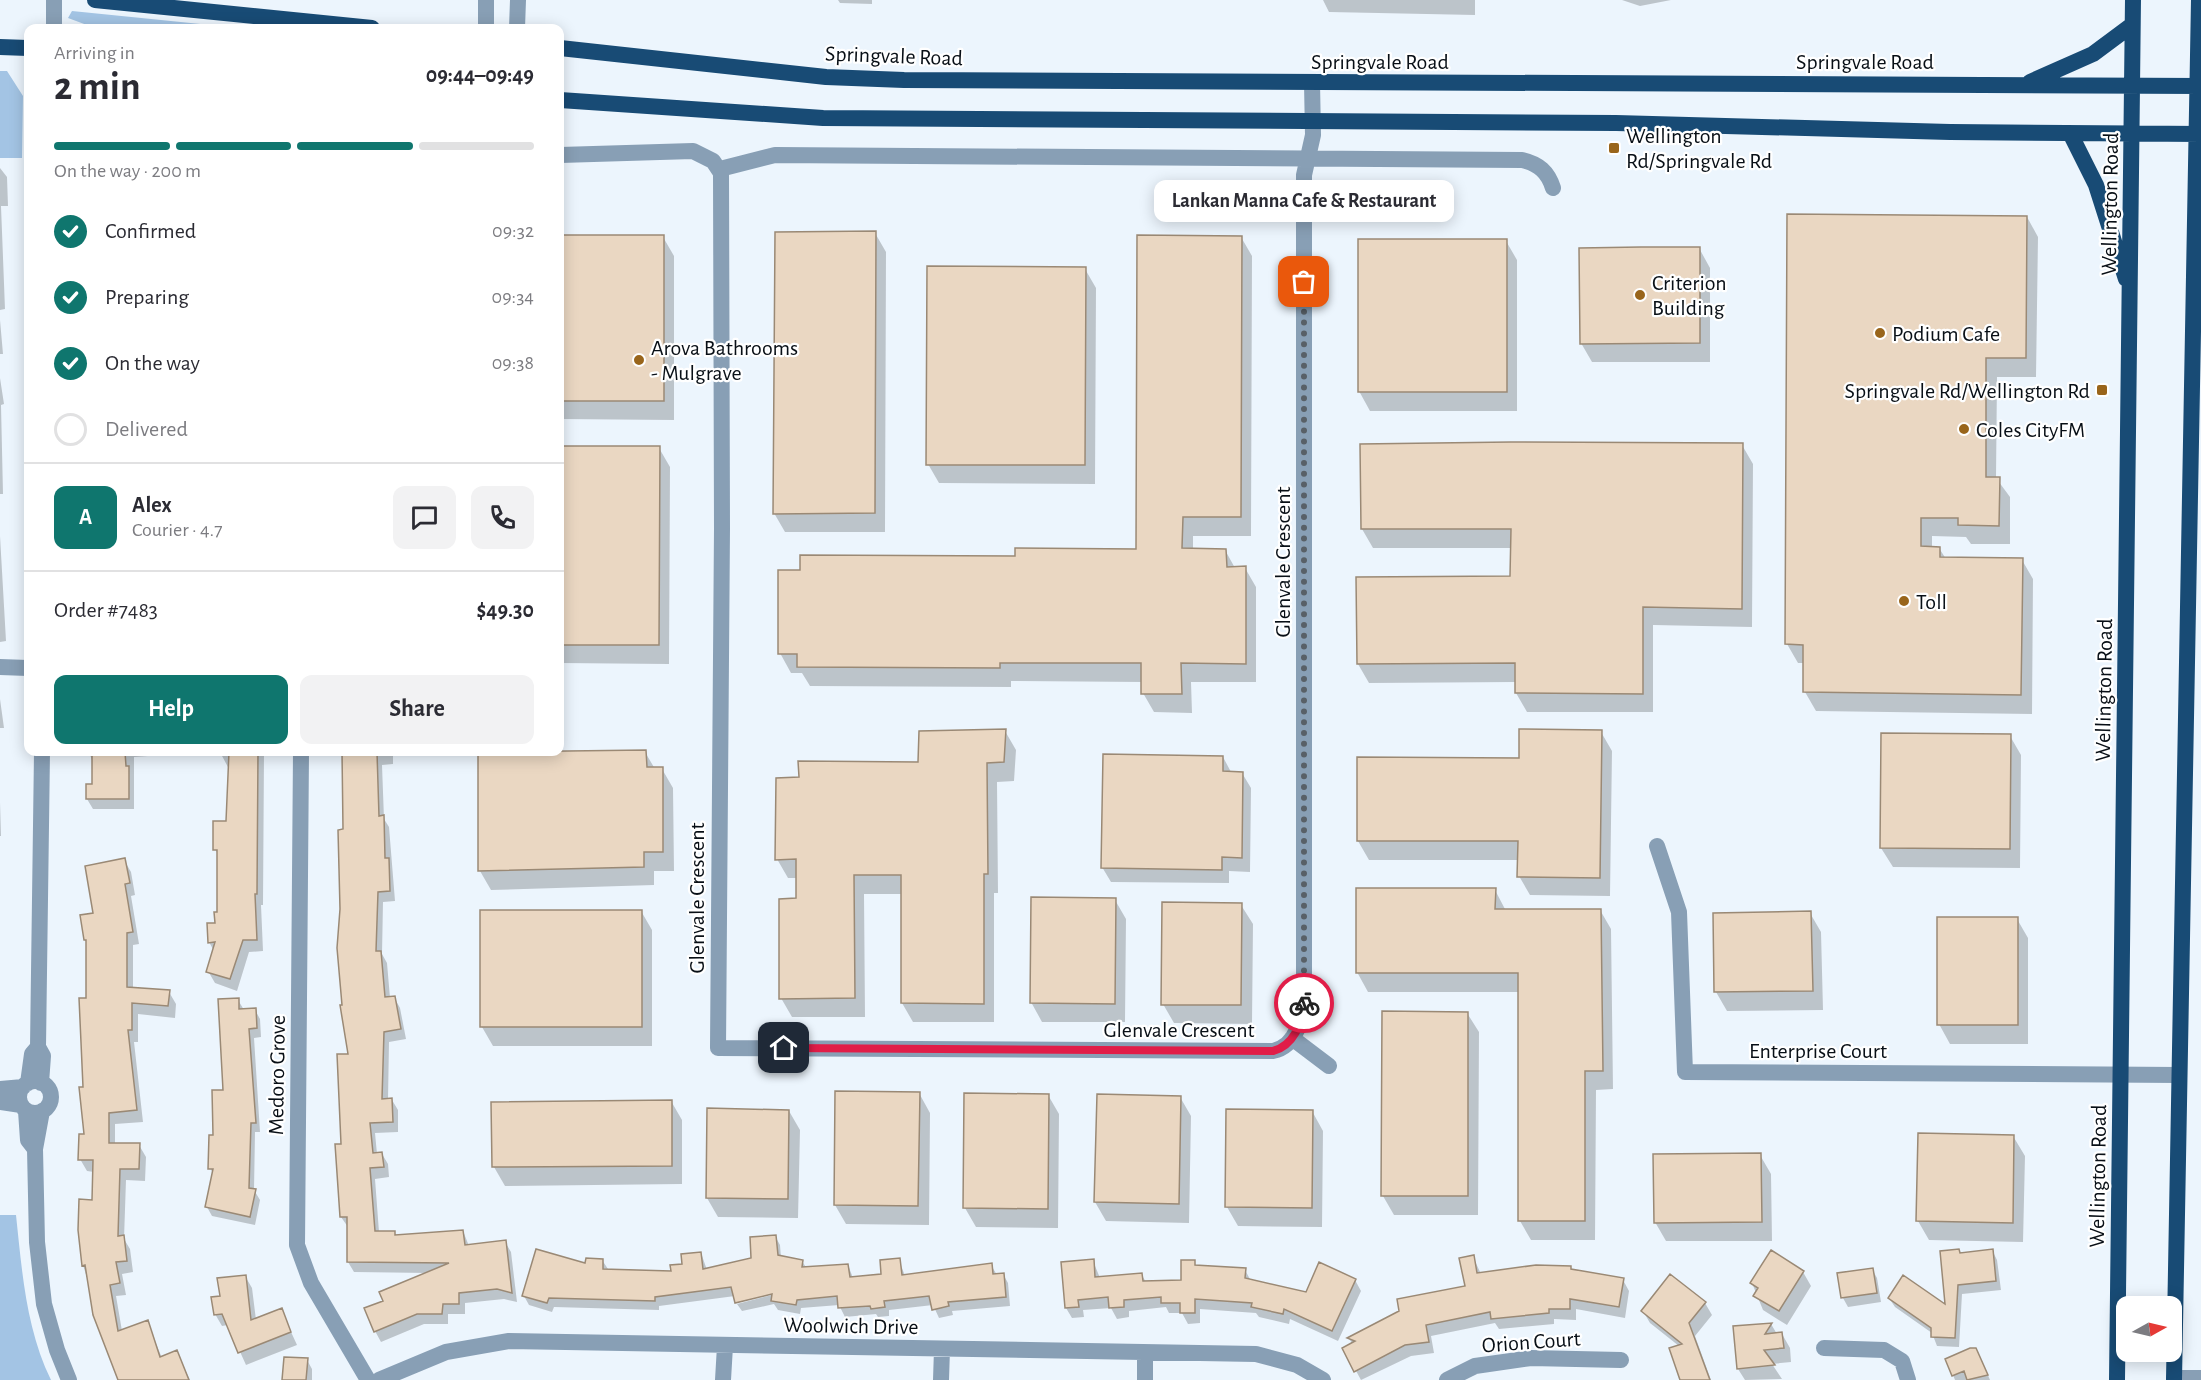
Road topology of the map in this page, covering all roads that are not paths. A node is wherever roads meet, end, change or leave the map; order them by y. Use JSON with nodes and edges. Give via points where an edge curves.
{"nodes":[{"id":1,"x":54,"y":0,"type":"edge"},
{"id":2,"x":95,"y":0,"type":"edge"},
{"id":3,"x":486,"y":0,"type":"edge"},
{"id":4,"x":518,"y":0,"type":"edge"},
{"id":5,"x":2133,"y":0,"type":"edge"},
{"id":6,"x":2199,"y":0,"type":"edge"},
{"id":7,"x":54,"y":24,"type":"edge"},
{"id":8,"x":332,"y":24,"type":"edge"},
{"id":9,"x":486,"y":24,"type":"edge"},
{"id":10,"x":517,"y":24,"type":"edge"},
{"id":11,"x":2132,"y":26,"type":"junction"},
{"id":12,"x":0,"y":47,"type":"edge"},
{"id":13,"x":24,"y":48,"type":"edge"},
{"id":14,"x":564,"y":48,"type":"edge"},
{"id":15,"x":1312,"y":83,"type":"junction"},
{"id":16,"x":2026,"y":84,"type":"junction"},
{"id":17,"x":2132,"y":86,"type":"junction"},
{"id":18,"x":2199,"y":86,"type":"edge"},
{"id":19,"x":564,"y":100,"type":"edge"},
{"id":20,"x":1313,"y":122,"type":"junction"},
{"id":21,"x":2070,"y":133,"type":"junction"},
{"id":22,"x":2132,"y":133,"type":"junction"},
{"id":23,"x":2199,"y":134,"type":"edge"},
{"id":24,"x":564,"y":155,"type":"edge"},
{"id":25,"x":1308,"y":160,"type":"junction"},
{"id":26,"x":720,"y":169,"type":"junction"},
{"id":27,"x":1553,"y":188,"type":"dead end"},
{"id":28,"x":2199,"y":188,"type":"edge"},
{"id":29,"x":2130,"y":291,"type":"junction"},
{"id":30,"x":24,"y":657,"type":"edge"},
{"id":31,"x":0,"y":658,"type":"edge"},
{"id":32,"x":0,"y":667,"type":"edge"},
{"id":33,"x":24,"y":668,"type":"edge"},
{"id":34,"x":42,"y":756,"type":"edge"},
{"id":35,"x":301,"y":756,"type":"edge"},
{"id":36,"x":1657,"y":846,"type":"dead end"},
{"id":37,"x":1292,"y":1038,"type":"junction"},
{"id":38,"x":1329,"y":1066,"type":"dead end"},
{"id":39,"x":2121,"y":1074,"type":"junction"},
{"id":40,"x":2179,"y":1075,"type":"junction"},
{"id":41,"x":31,"y":1084,"type":"junction"},
{"id":42,"x":0,"y":1089,"type":"edge"},
{"id":43,"x":0,"y":1102,"type":"edge"},
{"id":44,"x":30,"y":1109,"type":"junction"},
{"id":45,"x":725,"y":1346,"type":"junction"},
{"id":46,"x":942,"y":1348,"type":"junction"},
{"id":47,"x":1824,"y":1348,"type":"dead end"},
{"id":48,"x":1145,"y":1354,"type":"junction"},
{"id":49,"x":1621,"y":1360,"type":"dead end"},
{"id":50,"x":2201,"y":1378,"type":"edge"},
{"id":51,"x":2174,"y":1379,"type":"edge"},
{"id":52,"x":69,"y":1380,"type":"edge"},
{"id":53,"x":368,"y":1380,"type":"edge"},
{"id":54,"x":379,"y":1380,"type":"edge"},
{"id":55,"x":723,"y":1380,"type":"edge"},
{"id":56,"x":941,"y":1380,"type":"edge"},
{"id":57,"x":1145,"y":1380,"type":"edge"},
{"id":58,"x":1323,"y":1380,"type":"edge"},
{"id":59,"x":1447,"y":1380,"type":"edge"},
{"id":60,"x":1908,"y":1380,"type":"edge"},
{"id":61,"x":2117,"y":1380,"type":"edge"}],
"edges":[{"from":1,"to":7,"type":"street"},
{"from":2,"to":8,"type":"highway"},
{"from":3,"to":9,"type":"street"},
{"from":4,"to":10,"type":"street"},
{"from":5,"to":11,"type":"highway","name":"Wellington Road"},
{"from":6,"to":18,"type":"highway"},
{"from":11,"to":16,"type":"highway","via":[[2093,54]]},
{"from":11,"to":17,"type":"highway","name":"Wellington Road"},
{"from":12,"to":13,"type":"highway"},
{"from":14,"to":15,"type":"highway","name":"Springvale Road","via":[[835,77]]},
{"from":15,"to":16,"type":"highway","name":"Springvale Road"},
{"from":15,"to":20,"type":"street","name":"Glenvale Crescent"},
{"from":16,"to":17,"type":"highway","name":"Springvale Road"},
{"from":17,"to":18,"type":"highway","name":"Springvale Road"},
{"from":17,"to":22,"type":"highway","name":"Wellington Road"},
{"from":18,"to":23,"type":"highway"},
{"from":19,"to":20,"type":"highway","via":[[806,118]]},
{"from":20,"to":21,"type":"highway","via":[[1616,123]]},
{"from":20,"to":25,"type":"street","name":"Glenvale Crescent"},
{"from":21,"to":22,"type":"highway"},
{"from":21,"to":29,"type":"highway","via":[[2096,185]]},
{"from":22,"to":23,"type":"highway"},
{"from":22,"to":29,"type":"highway","name":"Wellington Road"},
{"from":23,"to":28,"type":"highway"},
{"from":24,"to":26,"type":"street","via":[[693,151],[708,156]]},
{"from":25,"to":26,"type":"street","via":[[775,155]]},
{"from":25,"to":27,"type":"street","via":[[1522,160],[1537,165],[1549,176]]},
{"from":25,"to":37,"type":"street","name":"Glenvale Crescent","via":[[1304,175],[1304,996],[1301,1020]]},
{"from":26,"to":37,"type":"street","name":"Glenvale Crescent","via":[[718,1048],[1265,1052],[1281,1049]]},
{"from":28,"to":40,"type":"highway"},
{"from":29,"to":39,"type":"highway","name":"Wellington Road"},
{"from":30,"to":31,"type":"street"},
{"from":32,"to":33,"type":"street"},
{"from":34,"to":41,"type":"street","via":[[38,1047],[43,1056]]},
{"from":35,"to":53,"type":"street","name":"Medoro Grove","via":[[297,1245],[311,1283]]},
{"from":36,"to":39,"type":"street","name":"Enterprise Court","via":[[1679,912],[1685,1072]]},
{"from":37,"to":38,"type":"street"},
{"from":39,"to":40,"type":"street","name":"Enterprise Court"},
{"from":39,"to":61,"type":"highway","name":"Wellington Road"},
{"from":40,"to":51,"type":"highway"},
{"from":41,"to":42,"type":"street"},
{"from":41,"to":44,"type":"street","via":[[19,1096]]},
{"from":41,"to":44,"type":"street","via":[[50,1093],[50,1100]]},
{"from":43,"to":44,"type":"street"},
{"from":44,"to":52,"type":"street","via":[[44,1304]]},
{"from":45,"to":46,"type":"street","name":"Woolwich Drive"},
{"from":45,"to":54,"type":"street","name":"Woolwich Drive","via":[[509,1341],[446,1352]]},
{"from":45,"to":55,"type":"street"},
{"from":46,"to":48,"type":"street","name":"Woolwich Drive"},
{"from":46,"to":56,"type":"street"},
{"from":47,"to":60,"type":"street","via":[[1884,1350],[1902,1360]]},
{"from":48,"to":57,"type":"street"},
{"from":48,"to":58,"type":"street","name":"Woolwich Drive","via":[[1256,1354],[1297,1365]]},
{"from":49,"to":59,"type":"street","name":"Orion Court","via":[[1531,1358],[1475,1365]]},
{"from":50,"to":51,"type":"street"}]}
